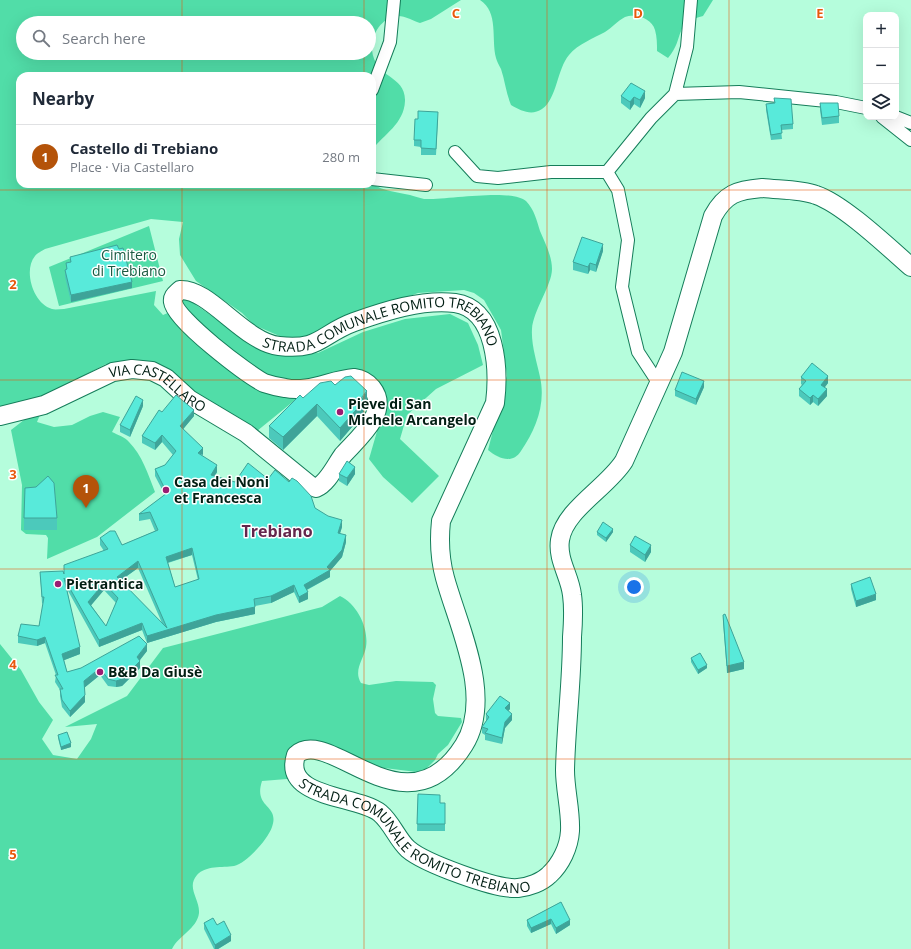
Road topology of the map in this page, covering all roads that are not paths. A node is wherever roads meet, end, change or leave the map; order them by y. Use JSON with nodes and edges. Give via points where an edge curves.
{"nodes":[{"id":1,"x":394,"y":0,"type":"edge"},
{"id":2,"x":691,"y":0,"type":"edge"},
{"id":3,"x":376,"y":79,"type":"edge"},
{"id":4,"x":675,"y":94,"type":"junction"},
{"id":5,"x":863,"y":107,"type":"edge"},
{"id":6,"x":899,"y":118,"type":"edge"},
{"id":7,"x":886,"y":120,"type":"edge"},
{"id":8,"x":911,"y":123,"type":"edge"},
{"id":9,"x":911,"y":140,"type":"edge"},
{"id":10,"x":455,"y":152,"type":"dead end"},
{"id":11,"x":607,"y":172,"type":"junction"},
{"id":12,"x":376,"y":179,"type":"edge"},
{"id":13,"x":426,"y":185,"type":"dead end"},
{"id":14,"x":911,"y":267,"type":"edge"},
{"id":15,"x":659,"y":384,"type":"junction"},
{"id":16,"x":0,"y":416,"type":"edge"},
{"id":17,"x":263,"y":446,"type":"joint"}],
"edges":[{"from":1,"to":3,"type":"street","via":[[390,42]]},
{"from":2,"to":4,"type":"street","via":[[687,47]]},
{"from":4,"to":5,"type":"street","via":[[739,92],[836,102]]},
{"from":4,"to":11,"type":"street","via":[[651,118]]},
{"from":6,"to":8,"type":"street"},
{"from":7,"to":9,"type":"street"},
{"from":10,"to":11,"type":"street","via":[[478,176],[498,178],[551,172]]},
{"from":11,"to":15,"type":"street","via":[[618,190],[628,240],[622,287],[638,352]]},
{"from":12,"to":13,"type":"street"},
{"from":14,"to":15,"type":"street","name":"STRADA COMUNALE ROMITO TREBIANO","via":[[844,211],[816,194],[762,188],[742,190],[730,195],[720,204],[713,216],[679,337]]},
{"from":15,"to":17,"type":"street","name":"STRADA COMUNALE ROMITO TREBIANO","via":[[624,461],[616,473],[569,519],[560,540],[560,556],[572,594],[572,654],[565,772],[570,831],[559,864],[550,875],[540,882],[518,889],[469,877],[425,861],[408,848],[380,813],[366,805],[326,795],[312,788],[299,779],[294,765],[296,755],[313,748],[398,782],[418,782],[443,770],[456,758],[471,732],[475,710],[473,678],[467,643],[445,578],[439,538],[441,521],[495,403],[496,359],[491,336],[478,316],[468,307],[455,303],[437,303],[409,306],[353,323],[313,345],[274,345],[256,338],[191,291],[180,290],[173,297],[173,304],[184,320],[210,343],[265,383],[296,390],[354,378],[362,379],[375,392],[377,403],[371,423],[316,488]]},
{"from":16,"to":17,"type":"street","name":"VIA CASTELLARO","via":[[62,398],[113,372],[144,370],[166,378],[189,399]]}]}
